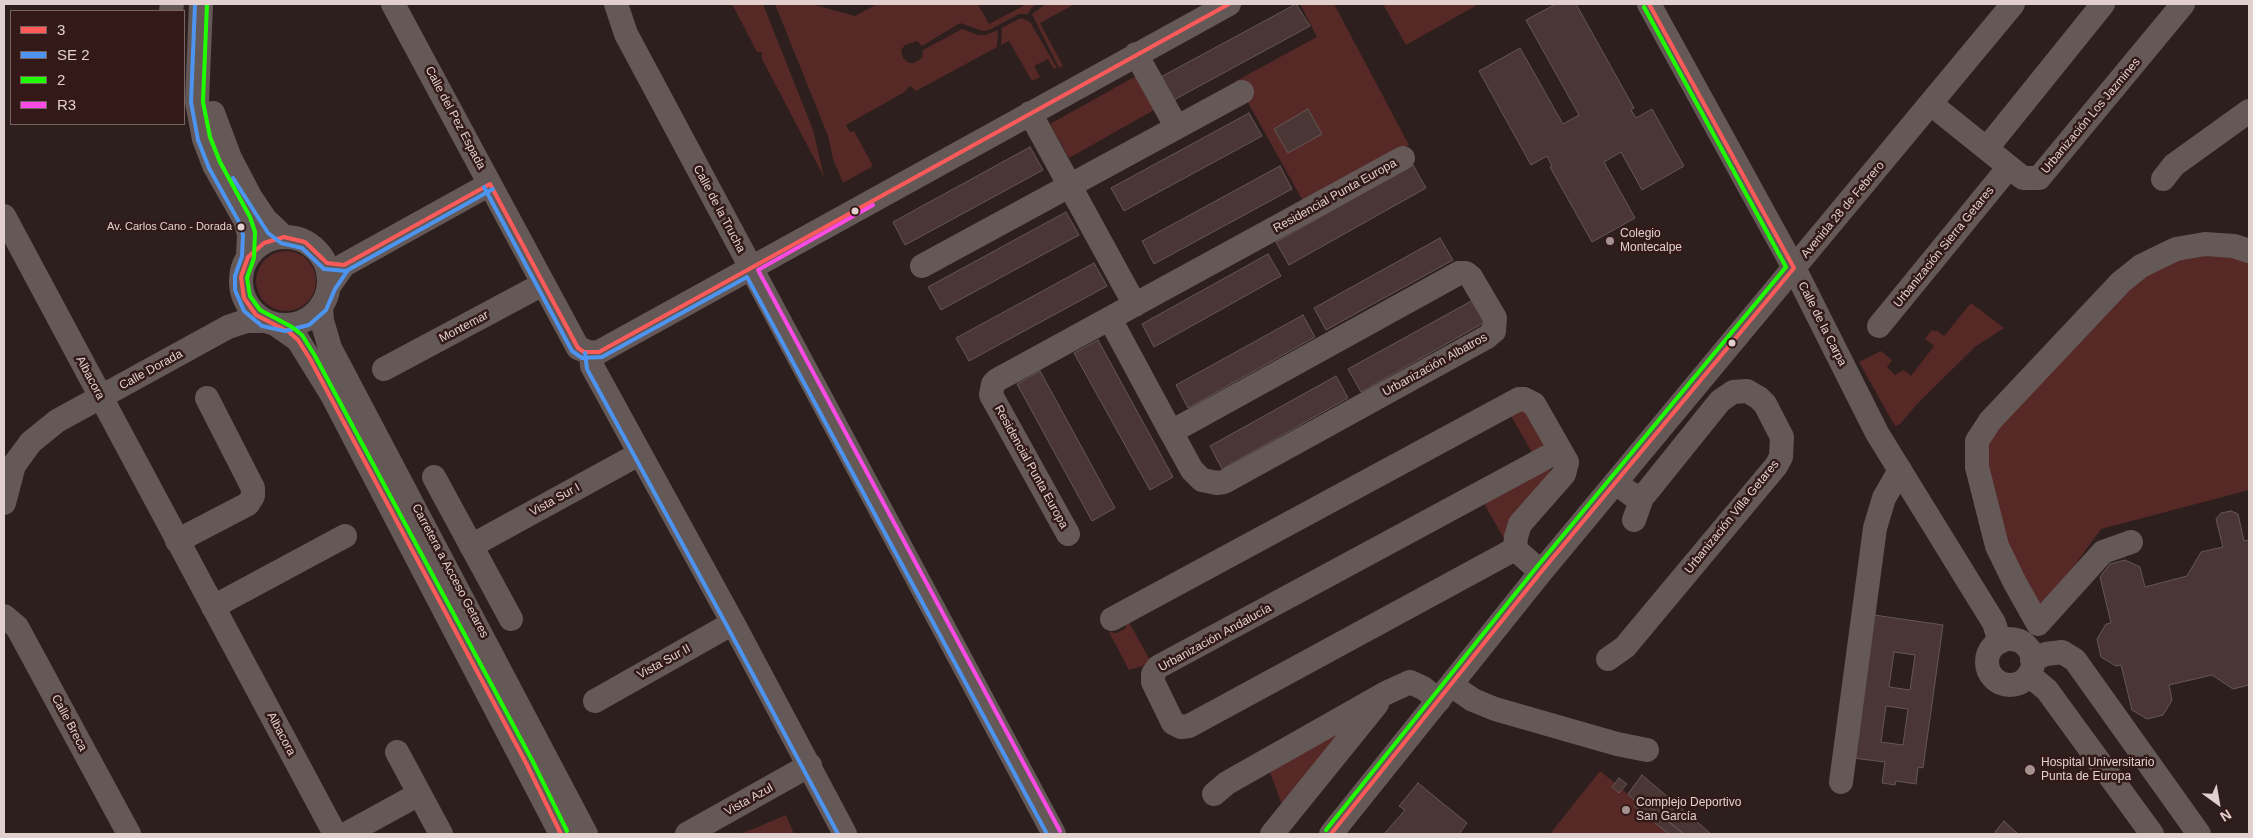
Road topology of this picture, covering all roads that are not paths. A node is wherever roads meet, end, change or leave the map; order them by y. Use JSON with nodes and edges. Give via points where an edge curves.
{"nodes":[{"id":1,"x":201,"y":4,"type":"edge"},
{"id":2,"x":393,"y":4,"type":"edge"},
{"id":3,"x":616,"y":4,"type":"edge"},
{"id":4,"x":1228,"y":4,"type":"edge"},
{"id":5,"x":1649,"y":4,"type":"edge"},
{"id":6,"x":2013,"y":4,"type":"edge"},
{"id":7,"x":2103,"y":4,"type":"edge"},
{"id":8,"x":2184,"y":4,"type":"edge"},
{"id":9,"x":1136,"y":54,"type":"junction"},
{"id":10,"x":193,"y":89,"type":"edge"},
{"id":11,"x":1242,"y":92,"type":"dead end"},
{"id":12,"x":1931,"y":104,"type":"junction"},
{"id":13,"x":2249,"y":111,"type":"edge"},
{"id":14,"x":1030,"y":113,"type":"junction"},
{"id":15,"x":1176,"y":126,"type":"junction"},
{"id":16,"x":1986,"y":148,"type":"junction"},
{"id":17,"x":1403,"y":158,"type":"dead end"},
{"id":18,"x":2009,"y":167,"type":"junction"},
{"id":19,"x":2163,"y":179,"type":"dead end"},
{"id":20,"x":490,"y":184,"type":"junction"},
{"id":21,"x":1069,"y":185,"type":"junction"},
{"id":22,"x":4,"y":216,"type":"edge"},
{"id":23,"x":284,"y":237,"type":"junction"},
{"id":24,"x":2249,"y":251,"type":"edge"},
{"id":25,"x":248,"y":257,"type":"junction"},
{"id":26,"x":334,"y":263,"type":"junction"},
{"id":27,"x":922,"y":266,"type":"dead end"},
{"id":28,"x":750,"y":268,"type":"junction"},
{"id":29,"x":1794,"y":268,"type":"junction"},
{"id":30,"x":543,"y":284,"type":"junction"},
{"id":31,"x":242,"y":292,"type":"junction"},
{"id":32,"x":325,"y":296,"type":"junction"},
{"id":33,"x":1135,"y":305,"type":"junction"},
{"id":34,"x":1110,"y":319,"type":"junction"},
{"id":35,"x":270,"y":323,"type":"junction"},
{"id":36,"x":1878,"y":326,"type":"dead end"},
{"id":37,"x":228,"y":327,"type":"junction"},
{"id":38,"x":591,"y":353,"type":"junction"},
{"id":39,"x":384,"y":369,"type":"dead end"},
{"id":40,"x":100,"y":397,"type":"junction"},
{"id":41,"x":207,"y":398,"type":"dead end"},
{"id":42,"x":1171,"y":432,"type":"junction"},
{"id":43,"x":1560,"y":450,"type":"junction"},
{"id":44,"x":639,"y":454,"type":"junction"},
{"id":45,"x":1900,"y":470,"type":"junction"},
{"id":46,"x":434,"y":477,"type":"dead end"},
{"id":47,"x":1616,"y":484,"type":"junction"},
{"id":48,"x":1643,"y":496,"type":"junction"},
{"id":49,"x":4,"y":503,"type":"edge"},
{"id":50,"x":1634,"y":520,"type":"dead end"},
{"id":51,"x":1068,"y":534,"type":"dead end"},
{"id":52,"x":345,"y":536,"type":"dead end"},
{"id":53,"x":177,"y":541,"type":"junction"},
{"id":54,"x":2131,"y":542,"type":"dead end"},
{"id":55,"x":471,"y":546,"type":"junction"},
{"id":56,"x":1515,"y":549,"type":"junction"},
{"id":57,"x":1542,"y":572,"type":"junction"},
{"id":58,"x":213,"y":607,"type":"junction"},
{"id":59,"x":4,"y":616,"type":"edge"},
{"id":60,"x":511,"y":619,"type":"dead end"},
{"id":61,"x":1112,"y":619,"type":"dead end"},
{"id":62,"x":733,"y":622,"type":"junction"},
{"id":63,"x":2000,"y":642,"type":"junction"},
{"id":64,"x":1608,"y":659,"type":"dead end"},
{"id":65,"x":2030,"y":668,"type":"junction"},
{"id":66,"x":1386,"y":693,"type":"junction"},
{"id":67,"x":1445,"y":693,"type":"junction"},
{"id":68,"x":595,"y":701,"type":"dead end"},
{"id":69,"x":1647,"y":750,"type":"dead end"},
{"id":70,"x":396,"y":752,"type":"dead end"},
{"id":71,"x":810,"y":765,"type":"junction"},
{"id":72,"x":1841,"y":782,"type":"dead end"},
{"id":73,"x":419,"y":794,"type":"junction"},
{"id":74,"x":1214,"y":794,"type":"dead end"},
{"id":75,"x":129,"y":834,"type":"edge"},
{"id":76,"x":335,"y":834,"type":"edge"},
{"id":77,"x":346,"y":834,"type":"edge"},
{"id":78,"x":441,"y":834,"type":"edge"},
{"id":79,"x":561,"y":834,"type":"edge"},
{"id":80,"x":586,"y":834,"type":"edge"},
{"id":81,"x":687,"y":834,"type":"edge"},
{"id":82,"x":845,"y":834,"type":"edge"},
{"id":83,"x":1054,"y":834,"type":"edge"},
{"id":84,"x":1272,"y":834,"type":"edge"},
{"id":85,"x":1331,"y":834,"type":"edge"},
{"id":86,"x":2152,"y":834,"type":"edge"},
{"id":87,"x":2199,"y":834,"type":"edge"}],
"edges":[{"from":1,"to":10,"type":"street"},
{"from":2,"to":20,"type":"street","name":"Calle del Pez Espada"},
{"from":3,"to":28,"type":"street","name":"Calle de la Trucha","via":[[626,34]]},
{"from":4,"to":9,"type":"street"},
{"from":5,"to":29,"type":"street","name":"Calle de la Carpa"},
{"from":6,"to":12,"type":"street","name":"Avenida 28 de Febrero"},
{"from":7,"to":16,"type":"street"},
{"from":8,"to":18,"type":"street","name":"Urbanización Los Jazmines","via":[[2043,175],[2028,180]]},
{"from":9,"to":14,"type":"street"},
{"from":9,"to":15,"type":"street"},
{"from":10,"to":23,"type":"street","via":[[209,97],[218,130],[251,198],[265,219]]},
{"from":10,"to":25,"type":"street","via":[[214,165],[245,220],[249,234]]},
{"from":11,"to":15,"type":"street"},
{"from":12,"to":16,"type":"street","name":"Urbanización Los Jazmines"},
{"from":12,"to":29,"type":"street","name":"Avenida 28 de Febrero"},
{"from":13,"to":19,"type":"street","via":[[2174,165]]},
{"from":14,"to":21,"type":"street"},
{"from":14,"to":28,"type":"street"},
{"from":15,"to":21,"type":"street"},
{"from":16,"to":18,"type":"street","name":"Urbanización Los Jazmines"},
{"from":17,"to":33,"type":"street","name":"Residencial Punta Europa"},
{"from":18,"to":36,"type":"street","name":"Urbanización Sierra Getares"},
{"from":20,"to":26,"type":"street"},
{"from":20,"to":30,"type":"street","name":"Calle del Pez Espada"},
{"from":21,"to":27,"type":"street"},
{"from":21,"to":33,"type":"street"},
{"from":22,"to":40,"type":"street","name":"Albacora"},
{"from":23,"to":25,"type":"street","via":[[264,243]]},
{"from":23,"to":26,"type":"street","via":[[305,242]]},
{"from":24,"to":54,"type":"street","via":[[2234,246],[2205,244],[2176,249],[2140,266],[2121,282],[1990,421],[1977,441],[1977,466],[1997,546],[2038,624],[2103,552]]},
{"from":25,"to":31,"type":"street","via":[[241,277]]},
{"from":26,"to":32,"type":"street"},
{"from":28,"to":38,"type":"street","via":[[599,352]]},
{"from":28,"to":83,"type":"street","name":"Calle de la Trucha"},
{"from":29,"to":45,"type":"street","name":"Calle de la Carpa","via":[[1877,433]]},
{"from":29,"to":47,"type":"street","name":"Avenida 28 de Febrero"},
{"from":30,"to":38,"type":"street","name":"Calle del Pez Espada","via":[[578,348]]},
{"from":30,"to":39,"type":"street","name":"Montemar"},
{"from":31,"to":35,"type":"street","via":[[249,307]]},
{"from":31,"to":37,"type":"street","via":[[238,309]]},
{"from":32,"to":35,"type":"street","via":[[314,314],[301,322],[285,326]]},
{"from":32,"to":80,"type":"street","name":"Carretera a Acceso Getares","via":[[322,321],[330,348]]},
{"from":33,"to":34,"type":"street","name":"Residencial Punta Europa"},
{"from":34,"to":42,"type":"street","name":"Urbanización Albatros"},
{"from":34,"to":51,"type":"street","name":"Residencial Punta Europa","via":[[1001,377],[993,384],[990,395]]},
{"from":35,"to":37,"type":"street","name":"Calle Dorada","via":[[246,321]]},
{"from":35,"to":79,"type":"street","name":"Carretera a Acceso Getares","via":[[298,340],[332,396]]},
{"from":37,"to":40,"type":"street","name":"Calle Dorada"},
{"from":38,"to":44,"type":"street","via":[[592,366]]},
{"from":40,"to":49,"type":"street","name":"Calle Dorada","via":[[30,442],[14,465]]},
{"from":40,"to":53,"type":"street","name":"Albacora"},
{"from":41,"to":53,"type":"street","via":[[253,488],[253,496],[248,504]]},
{"from":42,"to":42,"type":"street","name":"Urbanización Albatros","via":[[1196,476],[1209,483],[1224,482],[1487,338],[1494,331],[1495,318],[1472,277],[1459,273]]},
{"from":43,"to":56,"type":"street","via":[[1567,462],[1564,474],[1520,524]]},
{"from":43,"to":56,"type":"street","name":"Urbanización Andalucía","via":[[1158,668],[1153,674],[1153,682],[1173,723],[1189,726]]},
{"from":43,"to":61,"type":"street","via":[[1534,404],[1524,399],[1514,401]]},
{"from":44,"to":55,"type":"street","name":"Vista Sur I"},
{"from":44,"to":62,"type":"street"},
{"from":45,"to":63,"type":"street","name":"Calle de la Carpa","via":[[1994,623]]},
{"from":45,"to":72,"type":"street","via":[[1884,498],[1875,528]]},
{"from":46,"to":55,"type":"street"},
{"from":47,"to":48,"type":"street","via":[[1635,496]]},
{"from":47,"to":57,"type":"street","name":"Avenida 28 de Febrero"},
{"from":48,"to":50,"type":"street","name":"Urbanización Villa Getares"},
{"from":48,"to":64,"type":"street","name":"Urbanización Villa Getares","via":[[1726,395],[1747,391],[1765,404],[1782,437],[1783,447],[1776,466],[1625,647]]},
{"from":52,"to":58,"type":"street"},
{"from":53,"to":58,"type":"street","name":"Albacora"},
{"from":55,"to":60,"type":"street"},
{"from":56,"to":57,"type":"street"},
{"from":57,"to":67,"type":"street","name":"Avenida 28 de Febrero"},
{"from":58,"to":76,"type":"street","name":"Albacora"},
{"from":59,"to":75,"type":"street","name":"Calle Breca","via":[[17,627]]},
{"from":62,"to":68,"type":"street","name":"Vista Sur II"},
{"from":62,"to":71,"type":"street"},
{"from":63,"to":65,"type":"street","via":[[2021,642],[2031,653]]},
{"from":63,"to":65,"type":"street","via":[[1989,652],[1987,667],[1990,674],[2002,684],[2009,685],[2023,681]]},
{"from":65,"to":86,"type":"street"},
{"from":65,"to":87,"type":"street","via":[[2046,654],[2062,652],[2075,660]]},
{"from":66,"to":67,"type":"street","via":[[1410,682]]},
{"from":66,"to":74,"type":"street","via":[[1227,783]]},
{"from":66,"to":84,"type":"street"},
{"from":67,"to":69,"type":"street"},
{"from":67,"to":85,"type":"street","name":"Avenida 28 de Febrero"},
{"from":70,"to":73,"type":"street"},
{"from":71,"to":81,"type":"street","name":"Vista Azul"},
{"from":71,"to":82,"type":"street"},
{"from":73,"to":77,"type":"street"},
{"from":73,"to":78,"type":"street"}]}
